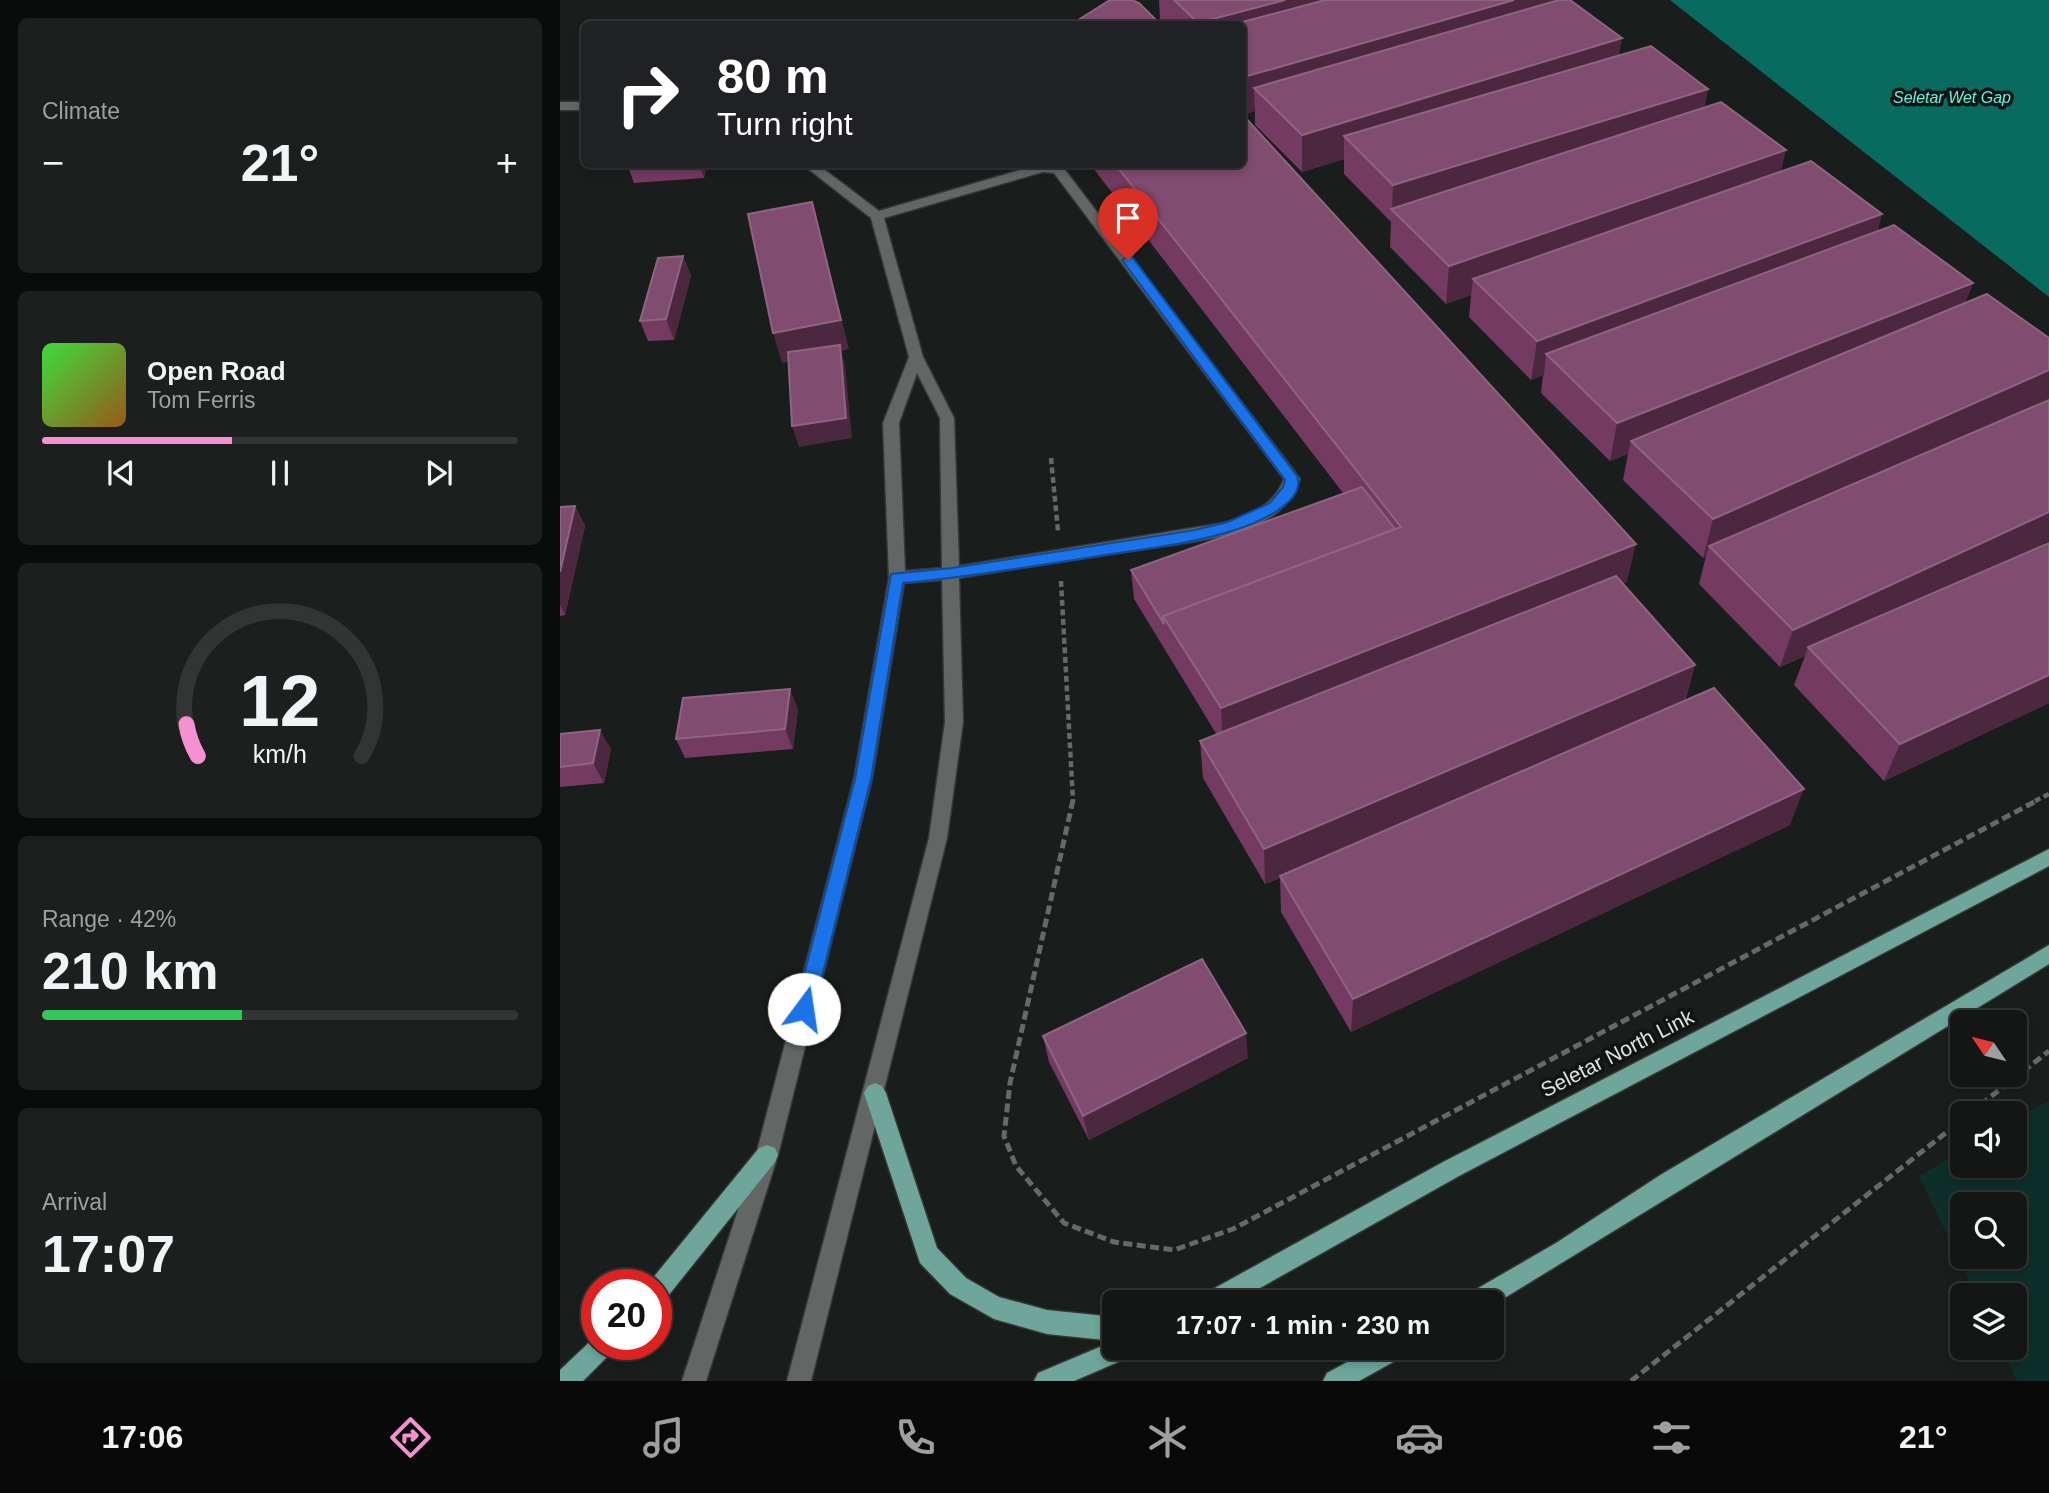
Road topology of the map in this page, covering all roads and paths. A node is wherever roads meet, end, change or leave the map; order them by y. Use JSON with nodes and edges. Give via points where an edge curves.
{"nodes":[{"id":1,"x":560,"y":106,"type":"edge"},
{"id":2,"x":581,"y":106,"type":"edge"},
{"id":3,"x":814,"y":168,"type":"edge"},
{"id":4,"x":877,"y":216,"type":"junction"},
{"id":5,"x":916,"y":357,"type":"junction"},
{"id":6,"x":1051,"y":458,"type":"dead end"},
{"id":7,"x":1060,"y":556,"type":"junction"},
{"id":8,"x":952,"y":573,"type":"junction"},
{"id":9,"x":897,"y":578,"type":"junction"},
{"id":10,"x":2049,"y":794,"type":"edge"},
{"id":11,"x":2049,"y":857,"type":"edge"},
{"id":12,"x":2049,"y":954,"type":"edge"},
{"id":13,"x":2049,"y":1051,"type":"edge"},
{"id":14,"x":875,"y":1093,"type":"junction"},
{"id":15,"x":1985,"y":1101,"type":"edge"},
{"id":16,"x":1950,"y":1128,"type":"edge"},
{"id":17,"x":767,"y":1155,"type":"junction"},
{"id":18,"x":672,"y":1273,"type":"edge"},
{"id":19,"x":1233,"y":1290,"type":"edge"},
{"id":20,"x":1497,"y":1290,"type":"edge"},
{"id":21,"x":1102,"y":1328,"type":"edge"},
{"id":22,"x":1102,"y":1357,"type":"edge"},
{"id":23,"x":588,"y":1360,"type":"edge"},
{"id":24,"x":1374,"y":1360,"type":"edge"},
{"id":25,"x":566,"y":1381,"type":"edge"},
{"id":26,"x":694,"y":1381,"type":"edge"},
{"id":27,"x":799,"y":1381,"type":"edge"},
{"id":28,"x":1046,"y":1381,"type":"edge"},
{"id":29,"x":1335,"y":1381,"type":"edge"},
{"id":30,"x":1631,"y":1381,"type":"edge"}],
"edges":[{"from":1,"to":2,"type":"lane"},
{"from":3,"to":4,"type":"lane"},
{"from":4,"to":5,"type":"lane"},
{"from":4,"to":7,"type":"lane","via":[[1042,168],[1058,169],[1292,479],[1276,506],[1231,526],[1195,536]]},
{"from":5,"to":8,"type":"lane","via":[[947,418]]},
{"from":5,"to":9,"type":"lane","via":[[891,423]]},
{"from":6,"to":7,"type":"path"},
{"from":7,"to":8,"type":"lane"},
{"from":7,"to":10,"type":"path","via":[[1073,804],[1010,1083],[1004,1136],[1017,1166],[1064,1223],[1114,1242],[1174,1250],[1233,1229]]},
{"from":8,"to":9,"type":"lane"},
{"from":8,"to":14,"type":"lane","via":[[954,722],[938,838]]},
{"from":9,"to":17,"type":"lane","via":[[863,779]]},
{"from":11,"to":19,"type":"main road","name":"Seletar North Link","via":[[1451,1168]]},
{"from":12,"to":20,"type":"main road"},
{"from":13,"to":15,"type":"path"},
{"from":14,"to":21,"type":"main road","via":[[928,1255],[958,1286],[994,1307],[1047,1322]]},
{"from":14,"to":27,"type":"lane"},
{"from":16,"to":30,"type":"path"},
{"from":17,"to":18,"type":"main road"},
{"from":17,"to":26,"type":"lane"},
{"from":22,"to":28,"type":"main road"},
{"from":23,"to":25,"type":"main road"},
{"from":24,"to":29,"type":"main road"}]}
